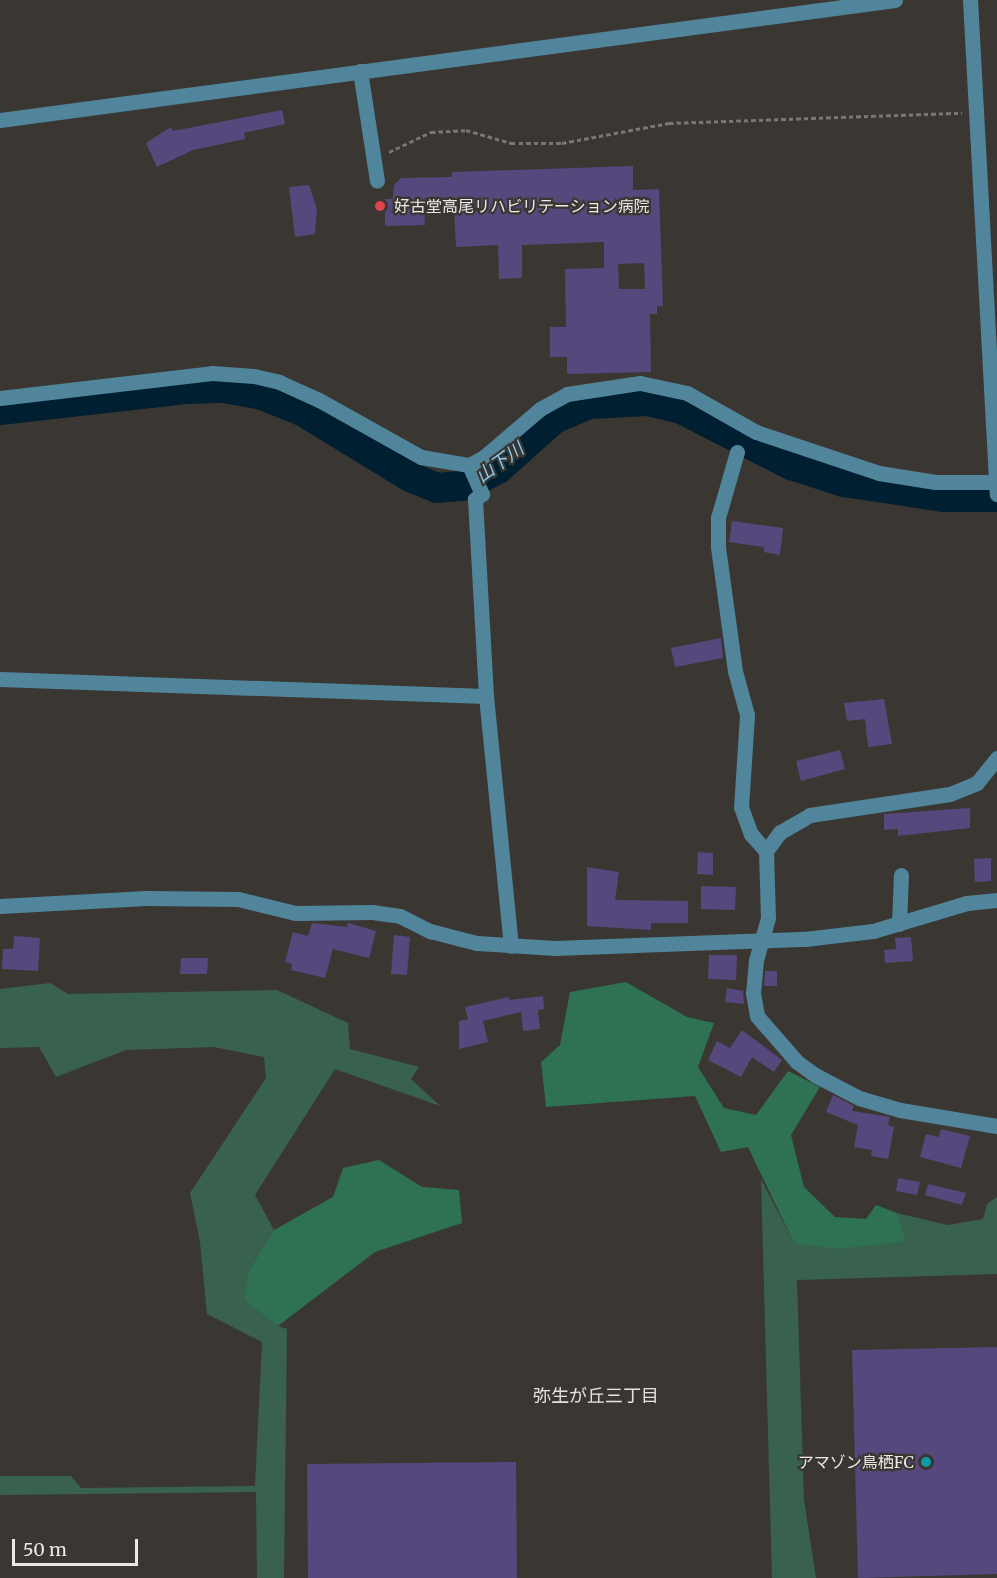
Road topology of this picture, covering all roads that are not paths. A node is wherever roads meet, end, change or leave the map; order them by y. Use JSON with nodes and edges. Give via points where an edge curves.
{"nodes":[{"id":1,"x":895,"y":0,"type":"edge"},
{"id":2,"x":970,"y":0,"type":"edge"},
{"id":3,"x":360,"y":71,"type":"junction"},
{"id":4,"x":0,"y":120,"type":"edge"},
{"id":5,"x":377,"y":181,"type":"dead end"},
{"id":6,"x":0,"y":398,"type":"edge"},
{"id":7,"x":736,"y":452,"type":"dead end"},
{"id":8,"x":470,"y":467,"type":"junction"},
{"id":9,"x":996,"y":488,"type":"edge"},
{"id":10,"x":0,"y":679,"type":"edge"},
{"id":11,"x":486,"y":696,"type":"junction"},
{"id":12,"x":997,"y":758,"type":"edge"},
{"id":13,"x":766,"y":851,"type":"junction"},
{"id":14,"x":901,"y":874,"type":"dead end"},
{"id":15,"x":997,"y":900,"type":"edge"},
{"id":16,"x":0,"y":906,"type":"edge"},
{"id":17,"x":899,"y":924,"type":"junction"},
{"id":18,"x":764,"y":939,"type":"junction"},
{"id":19,"x":511,"y":946,"type":"junction"},
{"id":20,"x":997,"y":1126,"type":"edge"}],
"edges":[{"from":1,"to":3,"type":"street"},
{"from":2,"to":9,"type":"street"},
{"from":3,"to":4,"type":"street"},
{"from":3,"to":5,"type":"street"},
{"from":6,"to":8,"type":"street","via":[[212,373],[254,376],[279,382],[319,400],[421,457]]},
{"from":7,"to":13,"type":"street","via":[[718,518],[718,547],[735,670],[747,715],[741,807],[751,834]]},
{"from":8,"to":9,"type":"street","via":[[540,409],[567,394],[640,383],[687,393],[756,432],[879,473]]},
{"from":8,"to":11,"type":"street","via":[[482,494],[475,499]]},
{"from":10,"to":11,"type":"street"},
{"from":11,"to":19,"type":"street"},
{"from":12,"to":13,"type":"street","via":[[976,783],[950,794],[810,815],[780,832]]},
{"from":13,"to":18,"type":"street","via":[[768,918]]},
{"from":14,"to":17,"type":"street"},
{"from":15,"to":17,"type":"street","via":[[967,903]]},
{"from":16,"to":19,"type":"street","via":[[146,898],[238,899],[295,913],[372,912],[400,916],[430,931]]},
{"from":17,"to":18,"type":"street","via":[[817,938]]},
{"from":18,"to":19,"type":"street","via":[[601,948]]},
{"from":18,"to":20,"type":"street","via":[[756,960],[753,993],[757,1016],[797,1062],[858,1098],[928,1118]]}]}
